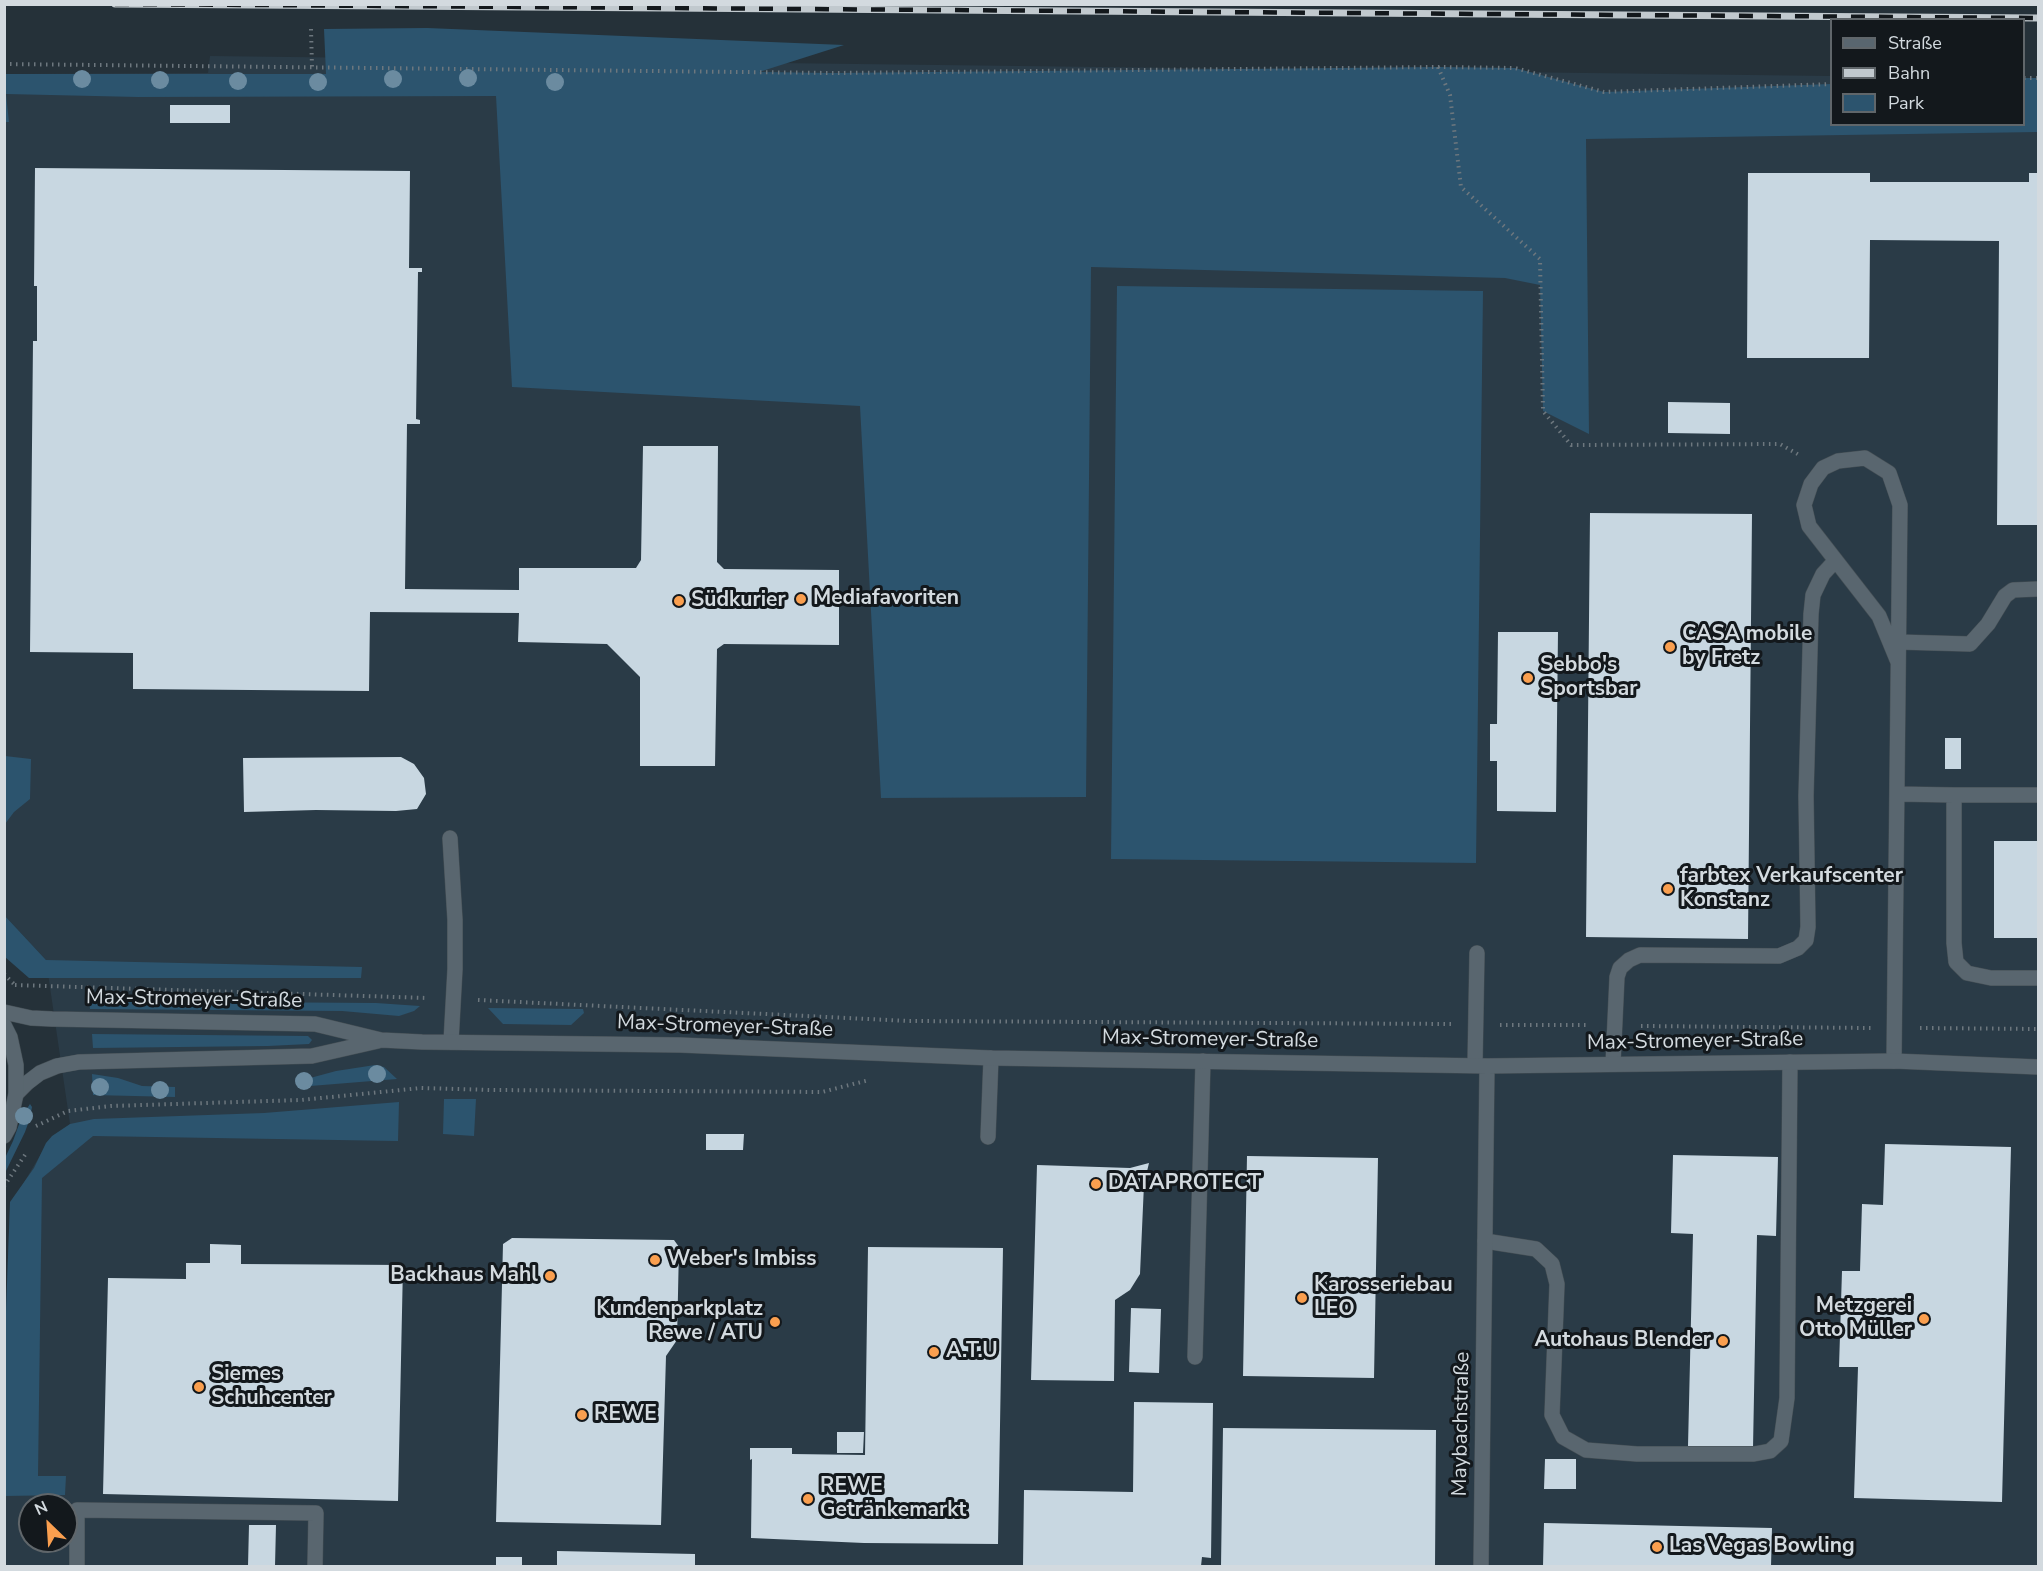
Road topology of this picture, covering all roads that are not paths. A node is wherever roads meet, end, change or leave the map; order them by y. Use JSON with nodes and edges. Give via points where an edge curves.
{"nodes":[{"id":1,"x":1835,"y":561,"type":"junction"},
{"id":2,"x":2038,"y":589,"type":"edge"},
{"id":3,"x":1898,"y":642,"type":"junction"},
{"id":4,"x":1898,"y":662,"type":"junction"},
{"id":5,"x":1897,"y":794,"type":"junction"},
{"id":6,"x":1954,"y":795,"type":"junction"},
{"id":7,"x":2038,"y":795,"type":"edge"},
{"id":8,"x":450,"y":838,"type":"dead end"},
{"id":9,"x":1477,"y":953,"type":"dead end"},
{"id":10,"x":2038,"y":978,"type":"edge"},
{"id":11,"x":4,"y":1012,"type":"edge"},
{"id":12,"x":4,"y":1025,"type":"edge"},
{"id":13,"x":381,"y":1040,"type":"junction"},
{"id":14,"x":451,"y":1042,"type":"junction"},
{"id":15,"x":991,"y":1058,"type":"junction"},
{"id":16,"x":1203,"y":1061,"type":"junction"},
{"id":17,"x":1894,"y":1061,"type":"junction"},
{"id":18,"x":1790,"y":1062,"type":"junction"},
{"id":19,"x":1613,"y":1064,"type":"junction"},
{"id":20,"x":1481,"y":1065,"type":"junction"},
{"id":21,"x":2038,"y":1067,"type":"edge"},
{"id":22,"x":16,"y":1094,"type":"junction"},
{"id":23,"x":4,"y":1136,"type":"edge"},
{"id":24,"x":988,"y":1137,"type":"dead end"},
{"id":25,"x":1485,"y":1241,"type":"junction"},
{"id":26,"x":1195,"y":1357,"type":"dead end"},
{"id":27,"x":76,"y":1566,"type":"edge"},
{"id":28,"x":315,"y":1566,"type":"edge"},
{"id":29,"x":1481,"y":1566,"type":"edge"}],
"edges":[{"from":1,"to":3,"type":"street","via":[[1809,526],[1804,505],[1810,484],[1823,468],[1838,461],[1865,458],[1889,473],[1900,505]]},
{"from":1,"to":4,"type":"street","via":[[1879,616]]},
{"from":1,"to":19,"type":"street","via":[[1818,585],[1811,614],[1806,940],[1779,956],[1640,955],[1629,960],[1620,968],[1615,992]]},
{"from":2,"to":3,"type":"street","via":[[2013,590],[2005,596],[1970,644]]},
{"from":3,"to":4,"type":"street"},
{"from":4,"to":5,"type":"street"},
{"from":5,"to":6,"type":"street"},
{"from":5,"to":17,"type":"street"},
{"from":6,"to":7,"type":"street"},
{"from":6,"to":10,"type":"street","via":[[1956,962],[1967,974]]},
{"from":8,"to":14,"type":"street","via":[[455,920]]},
{"from":9,"to":20,"type":"street","name":"Maybachstraße","via":[[1476,1024]]},
{"from":11,"to":13,"type":"street","name":"Max-Stromeyer-Straße","via":[[52,1019],[315,1024]]},
{"from":12,"to":22,"type":"street","via":[[16,1065]]},
{"from":13,"to":14,"type":"street","name":"Max-Stromeyer-Straße"},
{"from":13,"to":22,"type":"street","name":"Max-Stromeyer-Straße","via":[[312,1056],[79,1062],[40,1073]]},
{"from":14,"to":15,"type":"street","name":"Max-Stromeyer-Straße","via":[[680,1045]]},
{"from":15,"to":16,"type":"street","name":"Max-Stromeyer-Straße"},
{"from":15,"to":24,"type":"street"},
{"from":16,"to":20,"type":"street","name":"Max-Stromeyer-Straße"},
{"from":16,"to":26,"type":"street"},
{"from":17,"to":18,"type":"street","name":"Max-Stromeyer-Straße"},
{"from":17,"to":21,"type":"street","name":"Max-Stromeyer-Straße"},
{"from":18,"to":19,"type":"street","name":"Max-Stromeyer-Straße"},
{"from":18,"to":25,"type":"street","via":[[1787,1398],[1781,1441],[1770,1451],[1636,1454],[1586,1450],[1563,1437],[1552,1415],[1557,1284],[1552,1264],[1536,1249]]},
{"from":19,"to":20,"type":"street","name":"Max-Stromeyer-Straße"},
{"from":20,"to":25,"type":"street","name":"Maybachstraße"},
{"from":22,"to":23,"type":"street"},
{"from":25,"to":29,"type":"street","name":"Maybachstraße"},
{"from":27,"to":28,"type":"street","via":[[77,1510],[316,1513]]}]}
